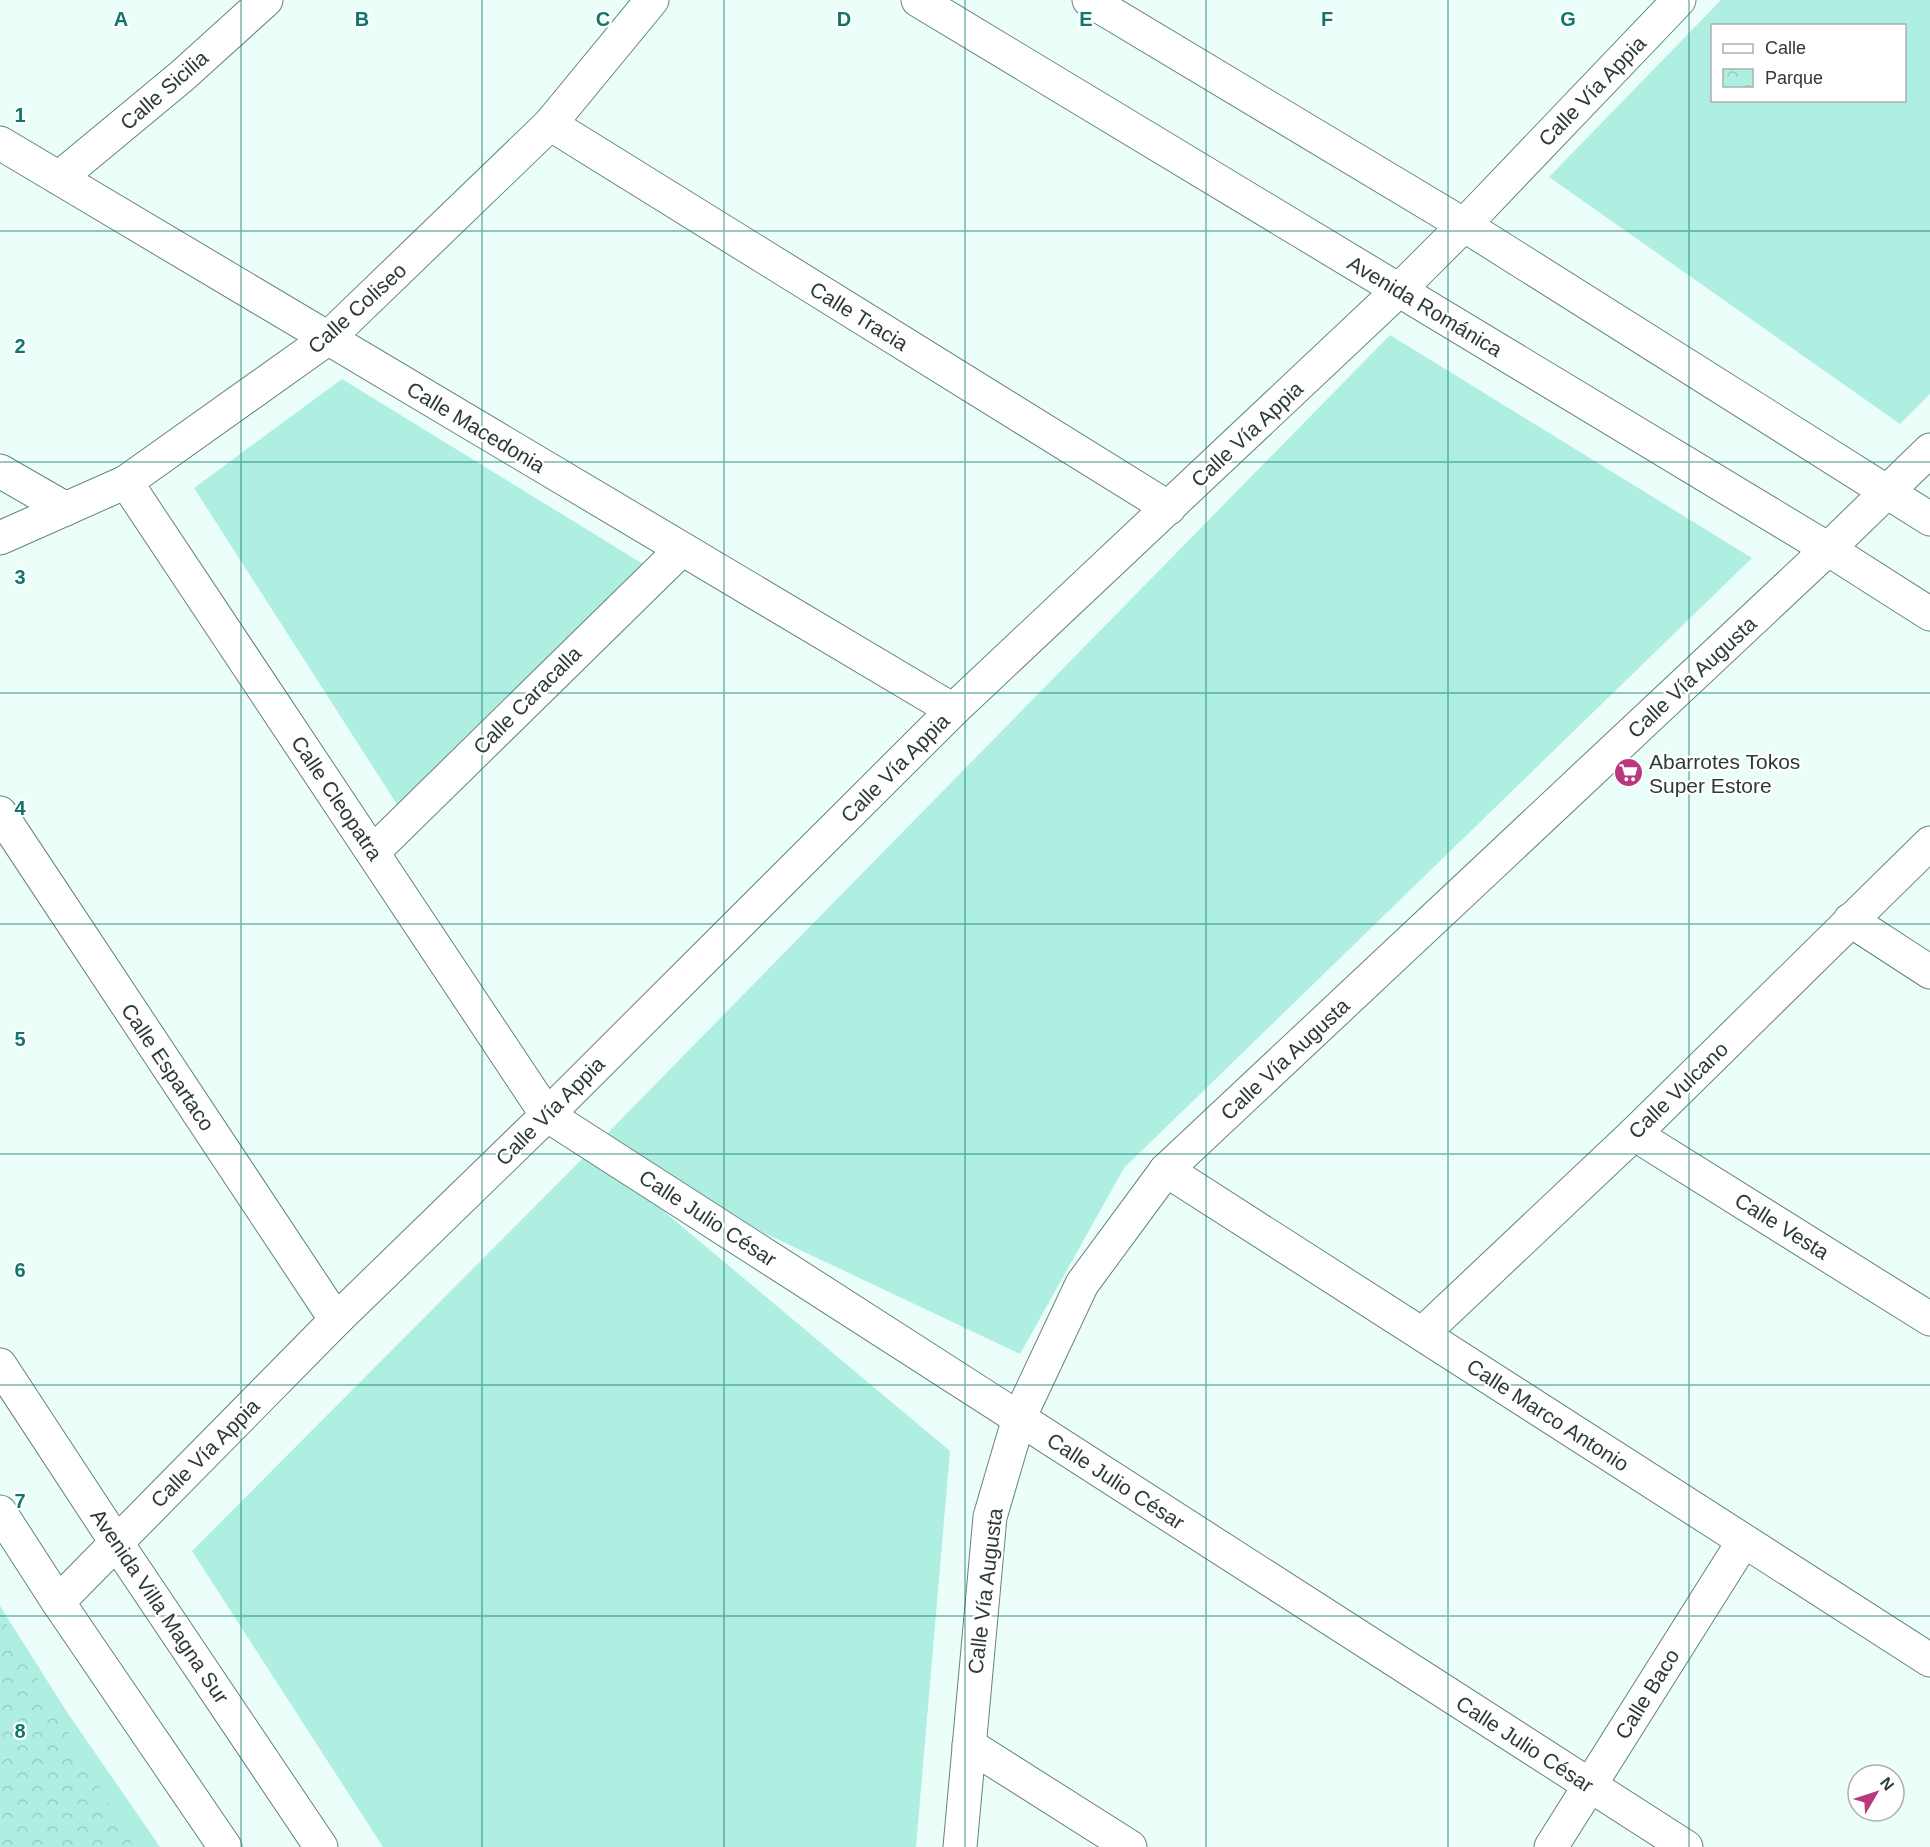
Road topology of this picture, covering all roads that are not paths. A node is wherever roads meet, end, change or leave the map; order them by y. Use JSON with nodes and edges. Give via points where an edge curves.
{"nodes":[{"id":1,"x":267,"y":0,"type":"edge"},
{"id":2,"x":652,"y":0,"type":"edge"},
{"id":3,"x":918,"y":0,"type":"edge"},
{"id":4,"x":1089,"y":0,"type":"edge"},
{"id":5,"x":1674,"y":1,"type":"edge"},
{"id":6,"x":550,"y":124,"type":"junction"},
{"id":7,"x":0,"y":143,"type":"edge"},
{"id":8,"x":59,"y":178,"type":"junction"},
{"id":9,"x":1464,"y":225,"type":"junction"},
{"id":10,"x":1399,"y":290,"type":"junction"},
{"id":11,"x":327,"y":339,"type":"junction"},
{"id":12,"x":1930,"y":450,"type":"edge"},
{"id":13,"x":0,"y":471,"type":"edge"},
{"id":14,"x":126,"y":482,"type":"junction"},
{"id":15,"x":1887,"y":492,"type":"junction"},
{"id":16,"x":1169,"y":508,"type":"junction"},
{"id":17,"x":66,"y":509,"type":"junction"},
{"id":18,"x":1930,"y":519,"type":"edge"},
{"id":19,"x":0,"y":538,"type":"edge"},
{"id":20,"x":682,"y":549,"type":"junction"},
{"id":21,"x":1828,"y":549,"type":"junction"},
{"id":22,"x":1930,"y":614,"type":"edge"},
{"id":23,"x":953,"y":710,"type":"junction"},
{"id":24,"x":0,"y":813,"type":"edge"},
{"id":25,"x":1930,"y":843,"type":"edge"},
{"id":26,"x":373,"y":852,"type":"junction"},
{"id":27,"x":1851,"y":920,"type":"junction"},
{"id":28,"x":1930,"y":972,"type":"edge"},
{"id":29,"x":547,"y":1115,"type":"junction"},
{"id":30,"x":1634,"y":1134,"type":"junction"},
{"id":31,"x":1166,"y":1170,"type":"junction"},
{"id":32,"x":1930,"y":1319,"type":"edge"},
{"id":33,"x":336,"y":1320,"type":"junction"},
{"id":34,"x":1422,"y":1334,"type":"junction"},
{"id":35,"x":0,"y":1365,"type":"edge"},
{"id":36,"x":1019,"y":1418,"type":"junction"},
{"id":37,"x":0,"y":1512,"type":"edge"},
{"id":38,"x":116,"y":1542,"type":"junction"},
{"id":39,"x":1743,"y":1542,"type":"junction"},
{"id":40,"x":58,"y":1602,"type":"junction"},
{"id":41,"x":1930,"y":1660,"type":"edge"},
{"id":42,"x":969,"y":1745,"type":"junction"},
{"id":43,"x":1590,"y":1785,"type":"junction"},
{"id":44,"x":225,"y":1847,"type":"edge"},
{"id":45,"x":321,"y":1847,"type":"edge"},
{"id":46,"x":960,"y":1847,"type":"edge"},
{"id":47,"x":1130,"y":1847,"type":"edge"},
{"id":48,"x":1551,"y":1847,"type":"edge"},
{"id":49,"x":1686,"y":1847,"type":"edge"}],
"edges":[{"from":1,"to":8,"type":"street","name":"Calle Sicilia"},
{"from":2,"to":6,"type":"street","name":"Calle Coliseo"},
{"from":3,"to":10,"type":"street","name":"Avenida Románica"},
{"from":4,"to":9,"type":"street"},
{"from":5,"to":9,"type":"street","name":"Calle Vía Appia"},
{"from":6,"to":11,"type":"street","name":"Calle Coliseo"},
{"from":6,"to":16,"type":"street","name":"Calle Tracia"},
{"from":7,"to":8,"type":"street","name":"Calle Macedonia"},
{"from":8,"to":11,"type":"street","name":"Calle Macedonia"},
{"from":9,"to":10,"type":"street","name":"Calle Vía Appia"},
{"from":9,"to":15,"type":"street"},
{"from":10,"to":16,"type":"street","name":"Calle Vía Appia"},
{"from":10,"to":21,"type":"street","name":"Avenida Románica"},
{"from":11,"to":14,"type":"street","name":"Calle Coliseo"},
{"from":11,"to":20,"type":"street","name":"Calle Macedonia"},
{"from":12,"to":15,"type":"street","name":"Calle Vía Augusta"},
{"from":13,"to":17,"type":"street"},
{"from":14,"to":17,"type":"street","name":"Calle Coliseo"},
{"from":14,"to":26,"type":"street","name":"Calle Cleopatra"},
{"from":15,"to":18,"type":"street"},
{"from":15,"to":21,"type":"street","name":"Calle Vía Augusta"},
{"from":16,"to":23,"type":"street","name":"Calle Vía Appia"},
{"from":17,"to":19,"type":"street","name":"Calle Coliseo"},
{"from":20,"to":23,"type":"street","name":"Calle Macedonia"},
{"from":20,"to":26,"type":"street","name":"Calle Caracalla"},
{"from":21,"to":22,"type":"street","name":"Avenida Románica"},
{"from":21,"to":31,"type":"street","name":"Calle Vía Augusta"},
{"from":23,"to":29,"type":"street","name":"Calle Vía Appia"},
{"from":24,"to":33,"type":"street","name":"Calle Espartaco"},
{"from":25,"to":27,"type":"street","name":"Calle Vulcano"},
{"from":26,"to":29,"type":"street","name":"Calle Cleopatra"},
{"from":27,"to":28,"type":"street"},
{"from":27,"to":30,"type":"street","name":"Calle Vulcano"},
{"from":29,"to":33,"type":"street","name":"Calle Vía Appia"},
{"from":29,"to":36,"type":"street","name":"Calle Julio César"},
{"from":30,"to":32,"type":"street","name":"Calle Vesta"},
{"from":30,"to":34,"type":"street","name":"Calle Vulcano"},
{"from":31,"to":34,"type":"street","name":"Calle Marco Antonio"},
{"from":31,"to":36,"type":"street","name":"Calle Vía Augusta","via":[[1082,1284]]},
{"from":33,"to":38,"type":"street","name":"Calle Vía Appia"},
{"from":34,"to":39,"type":"street","name":"Calle Marco Antonio"},
{"from":35,"to":38,"type":"street","name":"Avenida Villa Magna Sur"},
{"from":36,"to":42,"type":"street","name":"Calle Vía Augusta","via":[[990,1517]]},
{"from":36,"to":43,"type":"street","name":"Calle Julio César"},
{"from":37,"to":40,"type":"street"},
{"from":38,"to":40,"type":"street","name":"Calle Vía Appia"},
{"from":38,"to":45,"type":"street","name":"Avenida Villa Magna Sur"},
{"from":39,"to":41,"type":"street","name":"Calle Marco Antonio"},
{"from":39,"to":43,"type":"street","name":"Calle Baco"},
{"from":40,"to":44,"type":"street"},
{"from":42,"to":46,"type":"street","name":"Calle Vía Augusta"},
{"from":42,"to":47,"type":"street"},
{"from":43,"to":48,"type":"street","name":"Calle Baco"},
{"from":43,"to":49,"type":"street","name":"Calle Julio César"}]}
